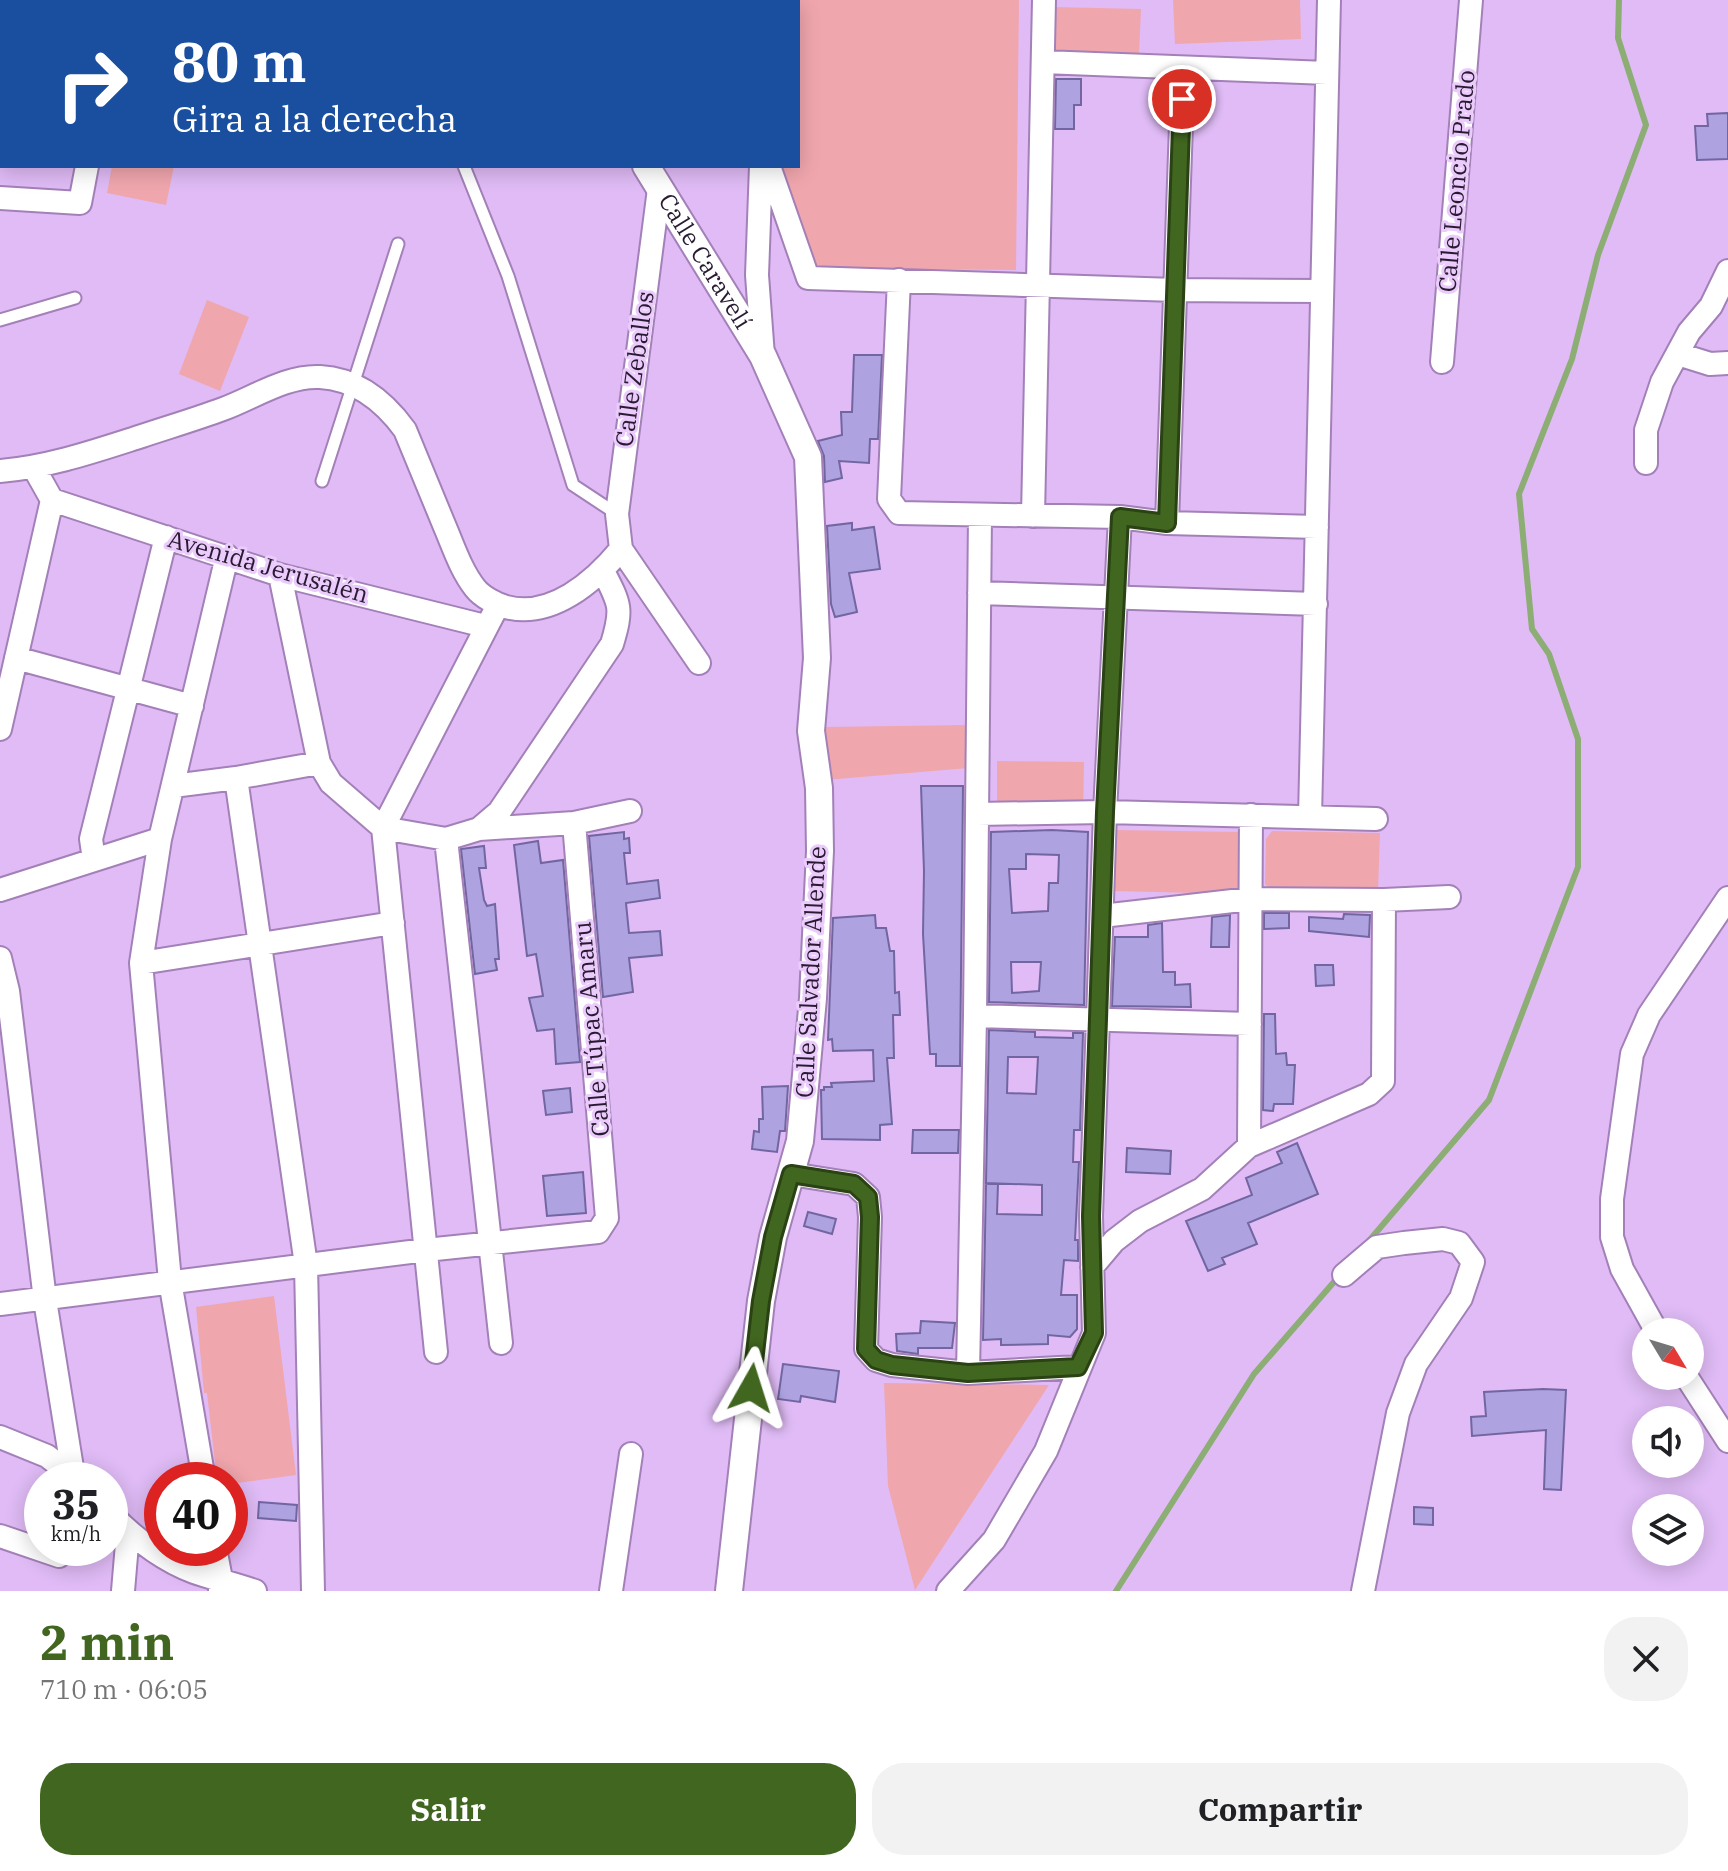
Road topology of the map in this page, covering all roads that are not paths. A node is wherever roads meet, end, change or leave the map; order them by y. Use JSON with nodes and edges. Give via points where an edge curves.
{"nodes":[{"id":1,"x":1044,"y":0,"type":"edge"},
{"id":2,"x":1329,"y":0,"type":"edge"},
{"id":3,"x":1471,"y":0,"type":"edge"},
{"id":4,"x":1043,"y":62,"type":"junction"},
{"id":5,"x":1183,"y":68,"type":"junction"},
{"id":6,"x":1327,"y":73,"type":"junction"},
{"id":7,"x":87,"y":168,"type":"edge"},
{"id":8,"x":465,"y":168,"type":"edge"},
{"id":9,"x":761,"y":168,"type":"edge"},
{"id":10,"x":770,"y":168,"type":"edge"},
{"id":11,"x":652,"y":177,"type":"edge"},
{"id":12,"x":0,"y":198,"type":"edge"},
{"id":13,"x":398,"y":244,"type":"dead end"},
{"id":14,"x":1728,"y":271,"type":"edge"},
{"id":15,"x":899,"y":280,"type":"junction"},
{"id":16,"x":1038,"y":285,"type":"junction"},
{"id":17,"x":1175,"y":290,"type":"junction"},
{"id":18,"x":1322,"y":291,"type":"junction"},
{"id":19,"x":75,"y":298,"type":"dead end"},
{"id":20,"x":0,"y":320,"type":"edge"},
{"id":21,"x":1678,"y":354,"type":"junction"},
{"id":22,"x":763,"y":356,"type":"junction"},
{"id":23,"x":1442,"y":362,"type":"dead end"},
{"id":24,"x":1728,"y":363,"type":"edge"},
{"id":25,"x":353,"y":384,"type":"junction"},
{"id":26,"x":1646,"y":463,"type":"dead end"},
{"id":27,"x":34,"y":468,"type":"junction"},
{"id":28,"x":0,"y":471,"type":"edge"},
{"id":29,"x":322,"y":481,"type":"dead end"},
{"id":30,"x":52,"y":500,"type":"junction"},
{"id":31,"x":617,"y":514,"type":"junction"},
{"id":32,"x":980,"y":515,"type":"junction"},
{"id":33,"x":1033,"y":516,"type":"junction"},
{"id":34,"x":1120,"y":517,"type":"junction"},
{"id":35,"x":1167,"y":523,"type":"junction"},
{"id":36,"x":1317,"y":527,"type":"junction"},
{"id":37,"x":166,"y":537,"type":"junction"},
{"id":38,"x":621,"y":549,"type":"junction"},
{"id":39,"x":227,"y":556,"type":"junction"},
{"id":40,"x":603,"y":571,"type":"junction"},
{"id":41,"x":280,"y":575,"type":"junction"},
{"id":42,"x":979,"y":593,"type":"junction"},
{"id":43,"x":1116,"y":597,"type":"junction"},
{"id":44,"x":1316,"y":604,"type":"junction"},
{"id":45,"x":498,"y":605,"type":"junction"},
{"id":46,"x":485,"y":626,"type":"junction"},
{"id":47,"x":16,"y":658,"type":"junction"},
{"id":48,"x":699,"y":663,"type":"dead end"},
{"id":49,"x":128,"y":688,"type":"junction"},
{"id":50,"x":192,"y":706,"type":"junction"},
{"id":51,"x":0,"y":729,"type":"edge"},
{"id":52,"x":319,"y":763,"type":"junction"},
{"id":53,"x":236,"y":778,"type":"junction"},
{"id":54,"x":173,"y":786,"type":"junction"},
{"id":55,"x":630,"y":811,"type":"dead end"},
{"id":56,"x":1105,"y":812,"type":"junction"},
{"id":57,"x":977,"y":814,"type":"junction"},
{"id":58,"x":1251,"y":815,"type":"junction"},
{"id":59,"x":1310,"y":817,"type":"junction"},
{"id":60,"x":1376,"y":819,"type":"dead end"},
{"id":61,"x":574,"y":823,"type":"junction"},
{"id":62,"x":383,"y":828,"type":"junction"},
{"id":63,"x":479,"y":829,"type":"junction"},
{"id":64,"x":160,"y":839,"type":"junction"},
{"id":65,"x":446,"y":839,"type":"junction"},
{"id":66,"x":94,"y":860,"type":"junction"},
{"id":67,"x":0,"y":890,"type":"edge"},
{"id":68,"x":1449,"y":897,"type":"dead end"},
{"id":69,"x":1728,"y":898,"type":"edge"},
{"id":70,"x":1250,"y":899,"type":"junction"},
{"id":71,"x":1384,"y":900,"type":"junction"},
{"id":72,"x":1102,"y":916,"type":"junction"},
{"id":73,"x":393,"y":923,"type":"junction"},
{"id":74,"x":260,"y":944,"type":"junction"},
{"id":75,"x":0,"y":958,"type":"edge"},
{"id":76,"x":141,"y":963,"type":"junction"},
{"id":77,"x":975,"y":1016,"type":"junction"},
{"id":78,"x":1098,"y":1019,"type":"junction"},
{"id":79,"x":1250,"y":1024,"type":"junction"},
{"id":80,"x":1249,"y":1146,"type":"junction"},
{"id":81,"x":791,"y":1174,"type":"junction"},
{"id":82,"x":490,"y":1243,"type":"junction"},
{"id":83,"x":426,"y":1250,"type":"junction"},
{"id":84,"x":306,"y":1265,"type":"junction"},
{"id":85,"x":1092,"y":1267,"type":"junction"},
{"id":86,"x":1344,"y":1275,"type":"dead end"},
{"id":87,"x":170,"y":1281,"type":"junction"},
{"id":88,"x":45,"y":1300,"type":"junction"},
{"id":89,"x":0,"y":1304,"type":"edge"},
{"id":90,"x":1649,"y":1318,"type":"edge"},
{"id":91,"x":501,"y":1343,"type":"dead end"},
{"id":92,"x":436,"y":1352,"type":"dead end"},
{"id":93,"x":1078,"y":1367,"type":"junction"},
{"id":94,"x":968,"y":1373,"type":"junction"},
{"id":95,"x":1695,"y":1390,"type":"edge"},
{"id":96,"x":0,"y":1437,"type":"edge"},
{"id":97,"x":1728,"y":1441,"type":"edge"},
{"id":98,"x":631,"y":1454,"type":"dead end"},
{"id":99,"x":55,"y":1462,"type":"edge"},
{"id":100,"x":73,"y":1462,"type":"edge"},
{"id":101,"x":201,"y":1462,"type":"edge"},
{"id":102,"x":128,"y":1532,"type":"edge"},
{"id":103,"x":0,"y":1536,"type":"edge"},
{"id":104,"x":24,"y":1544,"type":"edge"},
{"id":105,"x":125,"y":1566,"type":"edge"},
{"id":106,"x":220,"y":1585,"type":"edge"},
{"id":107,"x":123,"y":1591,"type":"edge"},
{"id":108,"x":255,"y":1591,"type":"edge"},
{"id":109,"x":313,"y":1591,"type":"edge"},
{"id":110,"x":611,"y":1591,"type":"edge"},
{"id":111,"x":729,"y":1591,"type":"edge"},
{"id":112,"x":948,"y":1591,"type":"edge"},
{"id":113,"x":1363,"y":1591,"type":"edge"}],
"edges":[{"from":1,"to":4,"type":"street"},
{"from":2,"to":6,"type":"street"},
{"from":3,"to":23,"type":"street","name":"Calle Leoncio Prado"},
{"from":4,"to":5,"type":"street"},
{"from":4,"to":16,"type":"street"},
{"from":5,"to":6,"type":"street"},
{"from":5,"to":17,"type":"street"},
{"from":6,"to":18,"type":"street"},
{"from":7,"to":12,"type":"street","via":[[80,203]]},
{"from":8,"to":31,"type":"lane","via":[[508,276],[573,485]]},
{"from":9,"to":22,"type":"street","via":[[757,275]]},
{"from":10,"to":15,"type":"street","via":[[808,278]]},
{"from":11,"to":22,"type":"street","name":"Calle Caravelí"},
{"from":11,"to":31,"type":"street","name":"Calle Zeballos"},
{"from":13,"to":25,"type":"lane"},
{"from":14,"to":21,"type":"street"},
{"from":15,"to":16,"type":"street"},
{"from":15,"to":32,"type":"street","via":[[889,499],[899,513]]},
{"from":16,"to":17,"type":"street"},
{"from":16,"to":33,"type":"street"},
{"from":17,"to":18,"type":"street"},
{"from":17,"to":35,"type":"street"},
{"from":18,"to":36,"type":"street"},
{"from":19,"to":20,"type":"lane"},
{"from":21,"to":24,"type":"street","via":[[1710,364]]},
{"from":21,"to":26,"type":"street","via":[[1646,430]]},
{"from":22,"to":81,"type":"street","name":"Calle Salvador Allende","via":[[808,457],[817,658],[811,731],[820,851],[813,998],[800,1141]]},
{"from":25,"to":27,"type":"street","via":[[301,377],[223,409]]},
{"from":25,"to":29,"type":"lane"},
{"from":25,"to":45,"type":"street","via":[[390,410],[405,430],[462,567],[477,591]]},
{"from":27,"to":28,"type":"street"},
{"from":27,"to":30,"type":"street"},
{"from":30,"to":37,"type":"street","name":"Avenida Jerusalén"},
{"from":30,"to":47,"type":"street"},
{"from":31,"to":38,"type":"street","name":"Calle Zeballos"},
{"from":32,"to":33,"type":"street"},
{"from":32,"to":42,"type":"street"},
{"from":33,"to":34,"type":"street"},
{"from":34,"to":35,"type":"street"},
{"from":34,"to":43,"type":"street"},
{"from":35,"to":36,"type":"street"},
{"from":36,"to":44,"type":"street"},
{"from":37,"to":39,"type":"street","name":"Avenida Jerusalén"},
{"from":37,"to":49,"type":"street"},
{"from":38,"to":40,"type":"street"},
{"from":38,"to":48,"type":"street"},
{"from":39,"to":41,"type":"street","name":"Avenida Jerusalén"},
{"from":39,"to":50,"type":"street"},
{"from":40,"to":45,"type":"street","via":[[541,608]]},
{"from":40,"to":63,"type":"street","via":[[618,600],[620,617],[612,644],[499,812]]},
{"from":41,"to":46,"type":"street","name":"Avenida Jerusalén"},
{"from":41,"to":52,"type":"street"},
{"from":42,"to":43,"type":"street"},
{"from":42,"to":57,"type":"street"},
{"from":43,"to":44,"type":"street"},
{"from":43,"to":56,"type":"street"},
{"from":44,"to":59,"type":"street"},
{"from":45,"to":46,"type":"street"},
{"from":46,"to":62,"type":"street"},
{"from":47,"to":49,"type":"street"},
{"from":47,"to":51,"type":"street"},
{"from":49,"to":50,"type":"street"},
{"from":49,"to":66,"type":"street","via":[[91,839]]},
{"from":50,"to":54,"type":"street"},
{"from":52,"to":53,"type":"street"},
{"from":52,"to":62,"type":"street","via":[[331,783]]},
{"from":53,"to":54,"type":"street"},
{"from":53,"to":74,"type":"street"},
{"from":54,"to":64,"type":"street"},
{"from":55,"to":61,"type":"street"},
{"from":56,"to":57,"type":"street"},
{"from":56,"to":58,"type":"street"},
{"from":56,"to":72,"type":"street"},
{"from":57,"to":77,"type":"street"},
{"from":58,"to":59,"type":"street"},
{"from":58,"to":70,"type":"street"},
{"from":59,"to":60,"type":"street"},
{"from":61,"to":63,"type":"street"},
{"from":61,"to":82,"type":"street","name":"Calle Túpac Amaru","via":[[607,1218],[598,1232]]},
{"from":62,"to":65,"type":"street"},
{"from":62,"to":73,"type":"street"},
{"from":63,"to":65,"type":"street"},
{"from":64,"to":66,"type":"street"},
{"from":64,"to":76,"type":"street"},
{"from":65,"to":82,"type":"street"},
{"from":66,"to":67,"type":"street"},
{"from":68,"to":71,"type":"street"},
{"from":69,"to":90,"type":"street","via":[[1649,1015],[1632,1054],[1612,1199],[1612,1237],[1622,1269]]},
{"from":70,"to":71,"type":"street"},
{"from":70,"to":72,"type":"street"},
{"from":70,"to":79,"type":"street"},
{"from":71,"to":80,"type":"street","via":[[1383,1081],[1369,1094]]},
{"from":72,"to":78,"type":"street"},
{"from":73,"to":74,"type":"street"},
{"from":73,"to":83,"type":"street"},
{"from":74,"to":76,"type":"street"},
{"from":74,"to":84,"type":"street"},
{"from":75,"to":88,"type":"street"},
{"from":76,"to":87,"type":"street"},
{"from":77,"to":78,"type":"street"},
{"from":77,"to":94,"type":"street"},
{"from":78,"to":79,"type":"street"},
{"from":78,"to":85,"type":"street"},
{"from":79,"to":80,"type":"street"},
{"from":80,"to":85,"type":"street","via":[[1202,1189],[1140,1221]]},
{"from":81,"to":94,"type":"street","via":[[854,1184],[868,1197],[866,1349],[876,1360],[892,1365]]},
{"from":81,"to":111,"type":"street","name":"Calle Salvador Allende","via":[[761,1301]]},
{"from":82,"to":83,"type":"street"},
{"from":82,"to":91,"type":"street"},
{"from":83,"to":84,"type":"street"},
{"from":83,"to":92,"type":"street"},
{"from":84,"to":87,"type":"street"},
{"from":84,"to":109,"type":"street"},
{"from":85,"to":93,"type":"street","via":[[1094,1333]]},
{"from":86,"to":113,"type":"street","via":[[1377,1247],[1443,1239],[1459,1243],[1473,1262],[1461,1298],[1416,1364],[1398,1413]]},
{"from":87,"to":88,"type":"street"},
{"from":87,"to":101,"type":"street"},
{"from":88,"to":89,"type":"street"},
{"from":88,"to":100,"type":"street"},
{"from":93,"to":94,"type":"street"},
{"from":93,"to":112,"type":"street","via":[[1046,1451],[994,1540]]},
{"from":95,"to":97,"type":"street"},
{"from":96,"to":99,"type":"street"},
{"from":98,"to":110,"type":"street"},
{"from":102,"to":106,"type":"street"},
{"from":103,"to":104,"type":"street"},
{"from":105,"to":107,"type":"street"},
{"from":106,"to":108,"type":"street"}]}
